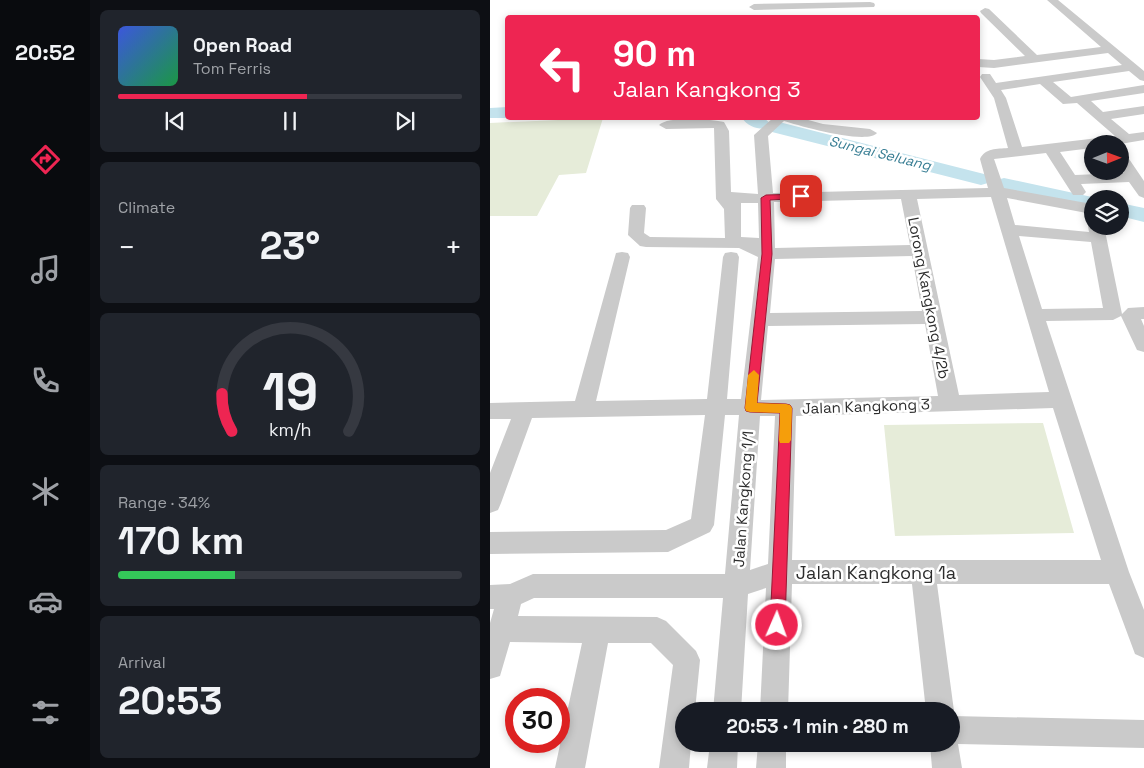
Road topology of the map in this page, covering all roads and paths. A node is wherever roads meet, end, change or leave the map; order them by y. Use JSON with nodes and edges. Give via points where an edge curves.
{"nodes":[{"id":1,"x":1052,"y":0,"type":"edge"},
{"id":2,"x":869,"y":2,"type":"edge"},
{"id":3,"x":754,"y":8,"type":"edge"},
{"id":4,"x":985,"y":11,"type":"dead end"},
{"id":5,"x":871,"y":15,"type":"edge"},
{"id":6,"x":1110,"y":49,"type":"junction"},
{"id":7,"x":1034,"y":59,"type":"junction"},
{"id":8,"x":980,"y":63,"type":"edge"},
{"id":9,"x":980,"y":65,"type":"edge"},
{"id":10,"x":1132,"y":67,"type":"junction"},
{"id":11,"x":1144,"y":77,"type":"edge"},
{"id":12,"x":1044,"y":80,"type":"junction"},
{"id":13,"x":992,"y":87,"type":"junction"},
{"id":14,"x":1144,"y":89,"type":"edge"},
{"id":15,"x":1074,"y":100,"type":"junction"},
{"id":16,"x":1144,"y":110,"type":"edge"},
{"id":17,"x":1100,"y":116,"type":"junction"},
{"id":18,"x":795,"y":120,"type":"edge"},
{"id":19,"x":773,"y":123,"type":"edge"},
{"id":20,"x":666,"y":125,"type":"dead end"},
{"id":21,"x":732,"y":129,"type":"dead end"},
{"id":22,"x":870,"y":133,"type":"dead end"},
{"id":23,"x":1112,"y":135,"type":"edge"},
{"id":24,"x":1144,"y":136,"type":"edge"},
{"id":25,"x":1129,"y":139,"type":"edge"},
{"id":26,"x":1084,"y":145,"type":"edge"},
{"id":27,"x":1051,"y":149,"type":"junction"},
{"id":28,"x":1016,"y":152,"type":"junction"},
{"id":29,"x":1129,"y":170,"type":"edge"},
{"id":30,"x":1134,"y":177,"type":"junction"},
{"id":31,"x":996,"y":185,"type":"junction"},
{"id":32,"x":908,"y":193,"type":"junction"},
{"id":33,"x":1144,"y":194,"type":"edge"},
{"id":34,"x":766,"y":198,"type":"junction"},
{"id":35,"x":730,"y":202,"type":"junction"},
{"id":36,"x":1084,"y":207,"type":"edge"},
{"id":37,"x":638,"y":208,"type":"dead end"},
{"id":38,"x":1010,"y":230,"type":"junction"},
{"id":39,"x":1084,"y":232,"type":"edge"},
{"id":40,"x":1098,"y":235,"type":"edge"},
{"id":41,"x":735,"y":243,"type":"junction"},
{"id":42,"x":767,"y":247,"type":"junction"},
{"id":43,"x":919,"y":250,"type":"junction"},
{"id":44,"x":622,"y":257,"type":"dead end"},
{"id":45,"x":1144,"y":313,"type":"edge"},
{"id":46,"x":1036,"y":315,"type":"junction"},
{"id":47,"x":932,"y":317,"type":"junction"},
{"id":48,"x":759,"y":320,"type":"junction"},
{"id":49,"x":1144,"y":345,"type":"edge"},
{"id":50,"x":1061,"y":400,"type":"junction"},
{"id":51,"x":950,"y":404,"type":"junction"},
{"id":52,"x":716,"y":407,"type":"junction"},
{"id":53,"x":750,"y":408,"type":"junction"},
{"id":54,"x":786,"y":408,"type":"junction"},
{"id":55,"x":583,"y":410,"type":"junction"},
{"id":56,"x":490,"y":411,"type":"edge"},
{"id":57,"x":524,"y":412,"type":"junction"},
{"id":58,"x":490,"y":503,"type":"edge"},
{"id":59,"x":490,"y":543,"type":"edge"},
{"id":60,"x":779,"y":572,"type":"junction"},
{"id":61,"x":923,"y":572,"type":"junction"},
{"id":62,"x":1117,"y":572,"type":"junction"},
{"id":63,"x":737,"y":586,"type":"junction"},
{"id":64,"x":501,"y":596,"type":"edge"},
{"id":65,"x":501,"y":629,"type":"junction"},
{"id":66,"x":598,"y":629,"type":"junction"},
{"id":67,"x":1144,"y":644,"type":"edge"},
{"id":68,"x":490,"y":666,"type":"edge"},
{"id":69,"x":728,"y":702,"type":"edge"},
{"id":70,"x":774,"y":702,"type":"edge"},
{"id":71,"x":939,"y":702,"type":"edge"},
{"id":72,"x":960,"y":730,"type":"edge"},
{"id":73,"x":1144,"y":734,"type":"edge"},
{"id":74,"x":723,"y":752,"type":"edge"},
{"id":75,"x":772,"y":752,"type":"edge"},
{"id":76,"x":945,"y":752,"type":"edge"},
{"id":77,"x":570,"y":768,"type":"edge"},
{"id":78,"x":674,"y":768,"type":"edge"},
{"id":79,"x":722,"y":768,"type":"edge"},
{"id":80,"x":771,"y":768,"type":"edge"},
{"id":81,"x":947,"y":768,"type":"edge"}],
"edges":[{"from":1,"to":6,"type":"street"},
{"from":2,"to":3,"type":"street"},
{"from":2,"to":5,"type":"street"},
{"from":4,"to":7,"type":"street"},
{"from":6,"to":7,"type":"street"},
{"from":6,"to":10,"type":"street"},
{"from":7,"to":8,"type":"street"},
{"from":9,"to":13,"type":"street"},
{"from":10,"to":11,"type":"street"},
{"from":10,"to":12,"type":"street"},
{"from":12,"to":13,"type":"street"},
{"from":12,"to":15,"type":"street"},
{"from":13,"to":28,"type":"street","via":[[1000,98]]},
{"from":14,"to":15,"type":"street"},
{"from":15,"to":17,"type":"street"},
{"from":16,"to":17,"type":"street"},
{"from":17,"to":23,"type":"street"},
{"from":18,"to":22,"type":"street","via":[[822,128]]},
{"from":19,"to":34,"type":"street","name":"Jalan Kangkong 1/1","via":[[761,135]]},
{"from":20,"to":35,"type":"street","via":[[719,125]]},
{"from":21,"to":35,"type":"street"},
{"from":24,"to":25,"type":"street"},
{"from":26,"to":27,"type":"street"},
{"from":27,"to":28,"type":"street"},
{"from":27,"to":30,"type":"street","via":[[1074,186]]},
{"from":28,"to":31,"type":"street","via":[[988,156]]},
{"from":29,"to":30,"type":"street"},
{"from":30,"to":33,"type":"street"},
{"from":31,"to":32,"type":"street"},
{"from":31,"to":36,"type":"street"},
{"from":31,"to":38,"type":"street"},
{"from":32,"to":34,"type":"street"},
{"from":32,"to":43,"type":"street","name":"Lorong Kangkong 4/2b"},
{"from":34,"to":35,"type":"street"},
{"from":34,"to":42,"type":"street","name":"Jalan Kangkong 1/1"},
{"from":35,"to":41,"type":"street"},
{"from":37,"to":41,"type":"street","via":[[636,235],[640,240]]},
{"from":38,"to":39,"type":"street"},
{"from":38,"to":46,"type":"street"},
{"from":40,"to":46,"type":"street","via":[[1113,314]]},
{"from":41,"to":42,"type":"street"},
{"from":41,"to":52,"type":"street"},
{"from":42,"to":43,"type":"street"},
{"from":42,"to":48,"type":"street","name":"Jalan Kangkong 1/1"},
{"from":43,"to":47,"type":"street","name":"Lorong Kangkong 4/2b"},
{"from":44,"to":55,"type":"street"},
{"from":45,"to":49,"type":"street","via":[[1130,316]]},
{"from":46,"to":50,"type":"street"},
{"from":47,"to":48,"type":"street"},
{"from":47,"to":51,"type":"street","name":"Lorong Kangkong 4/2b"},
{"from":48,"to":53,"type":"street","name":"Jalan Kangkong 1/1"},
{"from":50,"to":51,"type":"street","name":"Jalan Kangkong 3"},
{"from":50,"to":62,"type":"street"},
{"from":51,"to":54,"type":"street","name":"Jalan Kangkong 3"},
{"from":52,"to":53,"type":"street","name":"Jalan Kangkong 3"},
{"from":52,"to":55,"type":"street","name":"Jalan Kangkong 3"},
{"from":52,"to":59,"type":"street","via":[[702,525],[668,541]]},
{"from":53,"to":54,"type":"street","name":"Jalan Kangkong 3"},
{"from":53,"to":63,"type":"street","name":"Jalan Kangkong 1/1"},
{"from":54,"to":60,"type":"street"},
{"from":55,"to":57,"type":"street","name":"Jalan Kangkong 3"},
{"from":56,"to":57,"type":"street","name":"Jalan Kangkong 3"},
{"from":57,"to":58,"type":"street"},
{"from":60,"to":61,"type":"street","name":"Jalan Kangkong 1a"},
{"from":60,"to":63,"type":"street","name":"Jalan Kangkong 1a"},
{"from":60,"to":70,"type":"street"},
{"from":61,"to":62,"type":"street","name":"Jalan Kangkong 1a"},
{"from":61,"to":71,"type":"street"},
{"from":62,"to":67,"type":"street"},
{"from":63,"to":64,"type":"street","name":"Jalan Kangkong 1a","via":[[533,586]]},
{"from":63,"to":69,"type":"street","name":"Jalan Kangkong 1/1"},
{"from":64,"to":65,"type":"street"},
{"from":65,"to":66,"type":"street"},
{"from":65,"to":68,"type":"street"},
{"from":66,"to":77,"type":"street"},
{"from":66,"to":78,"type":"street","via":[[657,630],[688,660]]},
{"from":72,"to":73,"type":"street"},
{"from":74,"to":79,"type":"street"},
{"from":75,"to":80,"type":"street"},
{"from":76,"to":81,"type":"street"}]}
